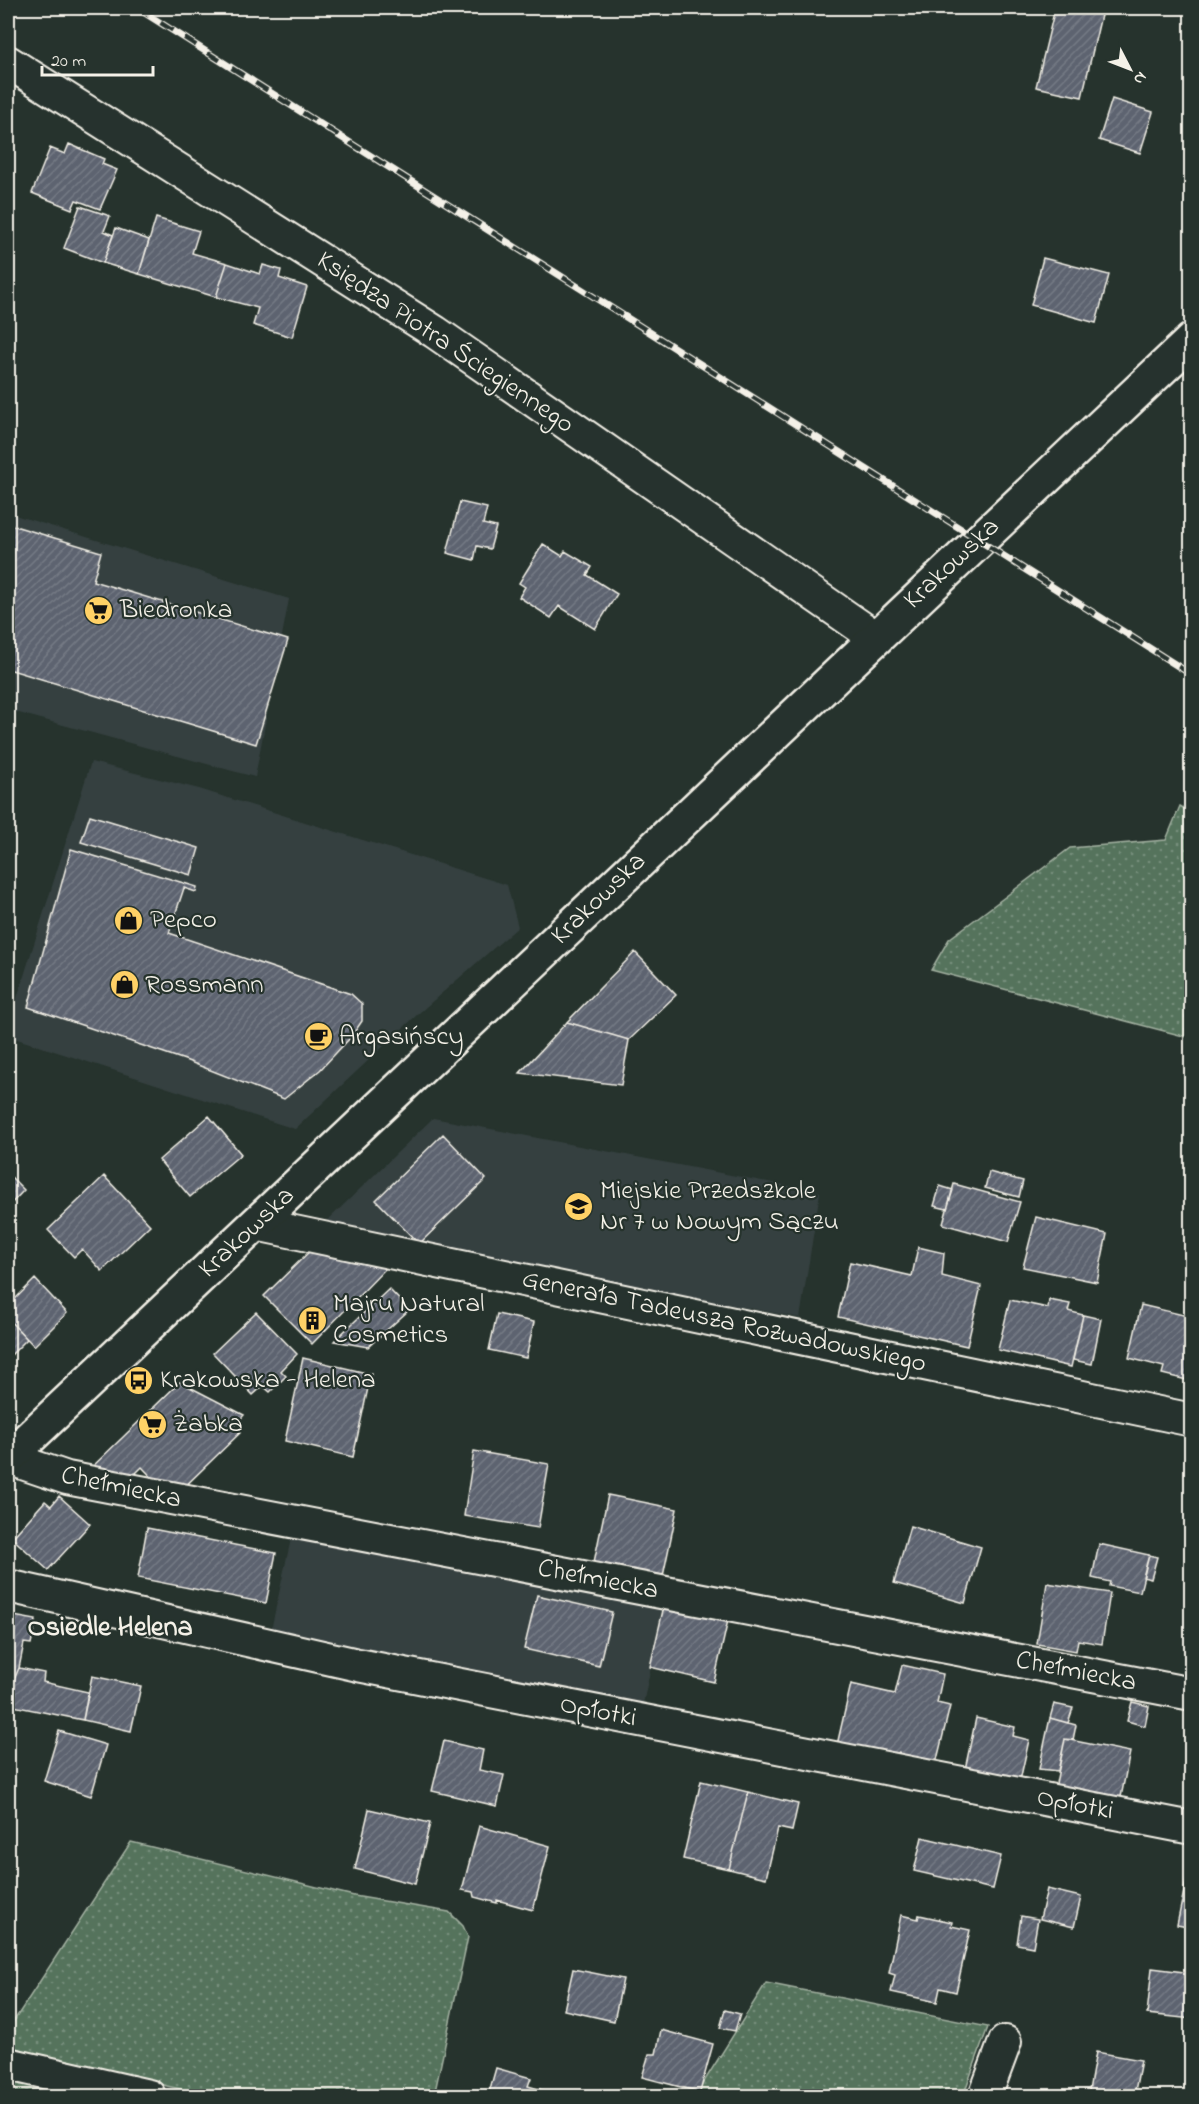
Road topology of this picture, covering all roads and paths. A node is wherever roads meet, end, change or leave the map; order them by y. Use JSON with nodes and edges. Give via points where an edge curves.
{"nodes":[{"id":1,"x":8,"y":62,"type":"edge"},
{"id":2,"x":1191,"y":340,"type":"edge"},
{"id":3,"x":875,"y":637,"type":"junction"},
{"id":4,"x":256,"y":1224,"type":"junction"},
{"id":5,"x":1191,"y":1420,"type":"edge"},
{"id":6,"x":8,"y":1458,"type":"edge"},
{"id":7,"x":8,"y":1586,"type":"edge"},
{"id":8,"x":1191,"y":1694,"type":"edge"},
{"id":9,"x":1191,"y":1828,"type":"edge"},
{"id":10,"x":1005,"y":2042,"type":"dead end"},
{"id":11,"x":8,"y":2064,"type":"edge"},
{"id":12,"x":149,"y":2097,"type":"edge"},
{"id":13,"x":985,"y":2097,"type":"edge"}],
"edges":[{"from":1,"to":3,"type":"street","name":"Księdza Piotra Ściegiennego","via":[[435,332]]},
{"from":2,"to":3,"type":"main road","name":"Krakowska"},
{"from":3,"to":4,"type":"main road","name":"Krakowska"},
{"from":4,"to":5,"type":"street","name":"Generała Tadeusza Rozwadowskiego"},
{"from":4,"to":6,"type":"main road","name":"Krakowska"},
{"from":6,"to":8,"type":"street","name":"Chełmiecka","via":[[67,1478]]},
{"from":7,"to":9,"type":"street","name":"Opłotki","via":[[358,1665]]},
{"from":10,"to":13,"type":"street"},
{"from":11,"to":12,"type":"street"}]}
